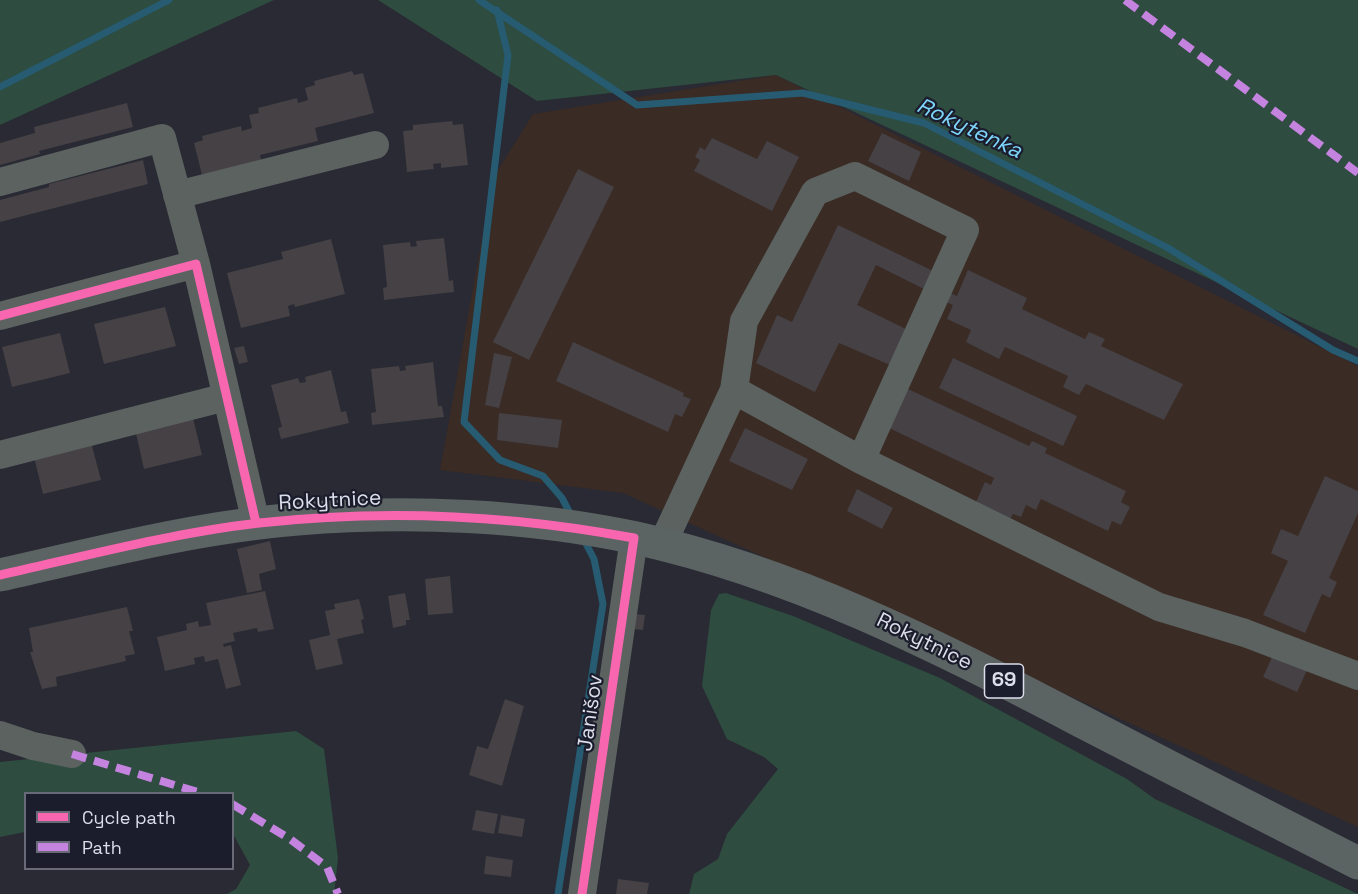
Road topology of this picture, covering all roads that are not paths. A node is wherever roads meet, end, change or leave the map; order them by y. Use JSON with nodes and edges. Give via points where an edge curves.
{"nodes":[{"id":1,"x":375,"y":145,"type":"dead end"},
{"id":2,"x":0,"y":182,"type":"edge"},
{"id":3,"x":177,"y":195,"type":"junction"},
{"id":4,"x":196,"y":264,"type":"junction"},
{"id":5,"x":0,"y":316,"type":"edge"},
{"id":6,"x":734,"y":390,"type":"junction"},
{"id":7,"x":226,"y":397,"type":"junction"},
{"id":8,"x":0,"y":455,"type":"edge"},
{"id":9,"x":861,"y":460,"type":"junction"},
{"id":10,"x":256,"y":524,"type":"junction"},
{"id":11,"x":648,"y":542,"type":"junction"},
{"id":12,"x":0,"y":575,"type":"edge"},
{"id":13,"x":1358,"y":676,"type":"edge"},
{"id":14,"x":0,"y":735,"type":"edge"},
{"id":15,"x":72,"y":754,"type":"dead end"},
{"id":16,"x":1358,"y":863,"type":"edge"},
{"id":17,"x":582,"y":894,"type":"edge"}],
"edges":[{"from":1,"to":3,"type":"street"},
{"from":2,"to":3,"type":"street","via":[[162,138]]},
{"from":3,"to":4,"type":"street"},
{"from":4,"to":5,"type":"street"},
{"from":4,"to":7,"type":"street"},
{"from":6,"to":9,"type":"street"},
{"from":6,"to":9,"type":"street","name":"Janišov","via":[[744,321],[815,192],[855,176],[966,230]]},
{"from":6,"to":11,"type":"street","name":"Janišov"},
{"from":7,"to":8,"type":"street"},
{"from":7,"to":10,"type":"street"},
{"from":9,"to":13,"type":"street","via":[[1159,607],[1245,633]]},
{"from":10,"to":11,"type":"main road","name":"Rokytnice","number":"69","via":[[347,516],[450,517],[559,526]]},
{"from":10,"to":12,"type":"main road","name":"Rokytnice","number":"69","via":[[150,542]]},
{"from":11,"to":16,"type":"main road","name":"Rokytnice","number":"69","via":[[799,586],[845,604],[988,672]]},
{"from":11,"to":17,"type":"street","name":"Janišov"},
{"from":14,"to":15,"type":"street"}]}
